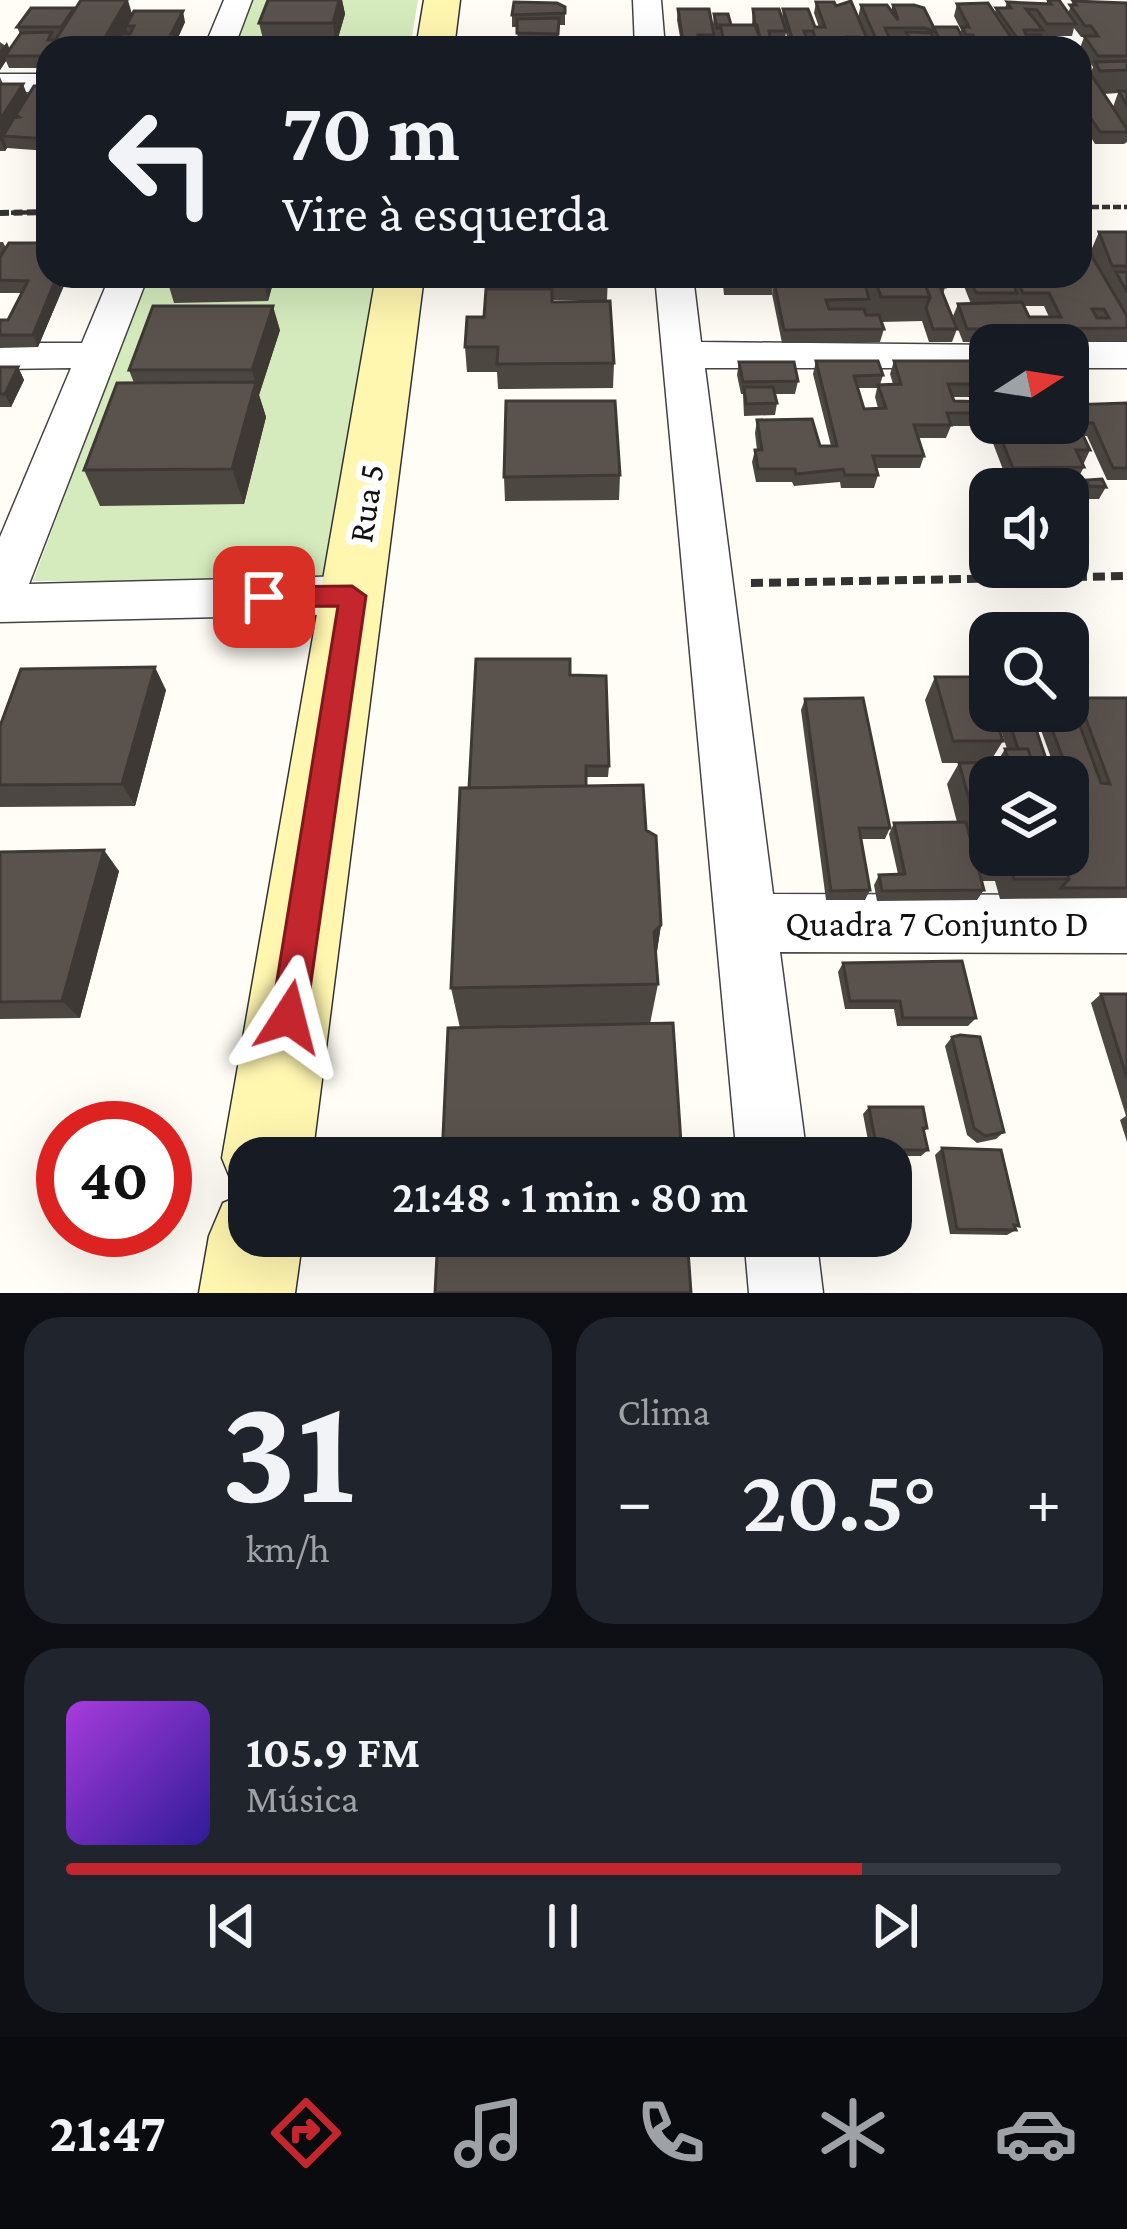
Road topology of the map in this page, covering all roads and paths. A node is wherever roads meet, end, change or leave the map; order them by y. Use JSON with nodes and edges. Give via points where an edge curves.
{"nodes":[{"id":1,"x":238,"y":0,"type":"edge"},
{"id":2,"x":442,"y":0,"type":"edge"},
{"id":3,"x":646,"y":0,"type":"edge"},
{"id":4,"x":224,"y":36,"type":"edge"},
{"id":5,"x":437,"y":36,"type":"edge"},
{"id":6,"x":649,"y":36,"type":"edge"},
{"id":7,"x":0,"y":83,"type":"edge"},
{"id":8,"x":36,"y":83,"type":"edge"},
{"id":9,"x":1092,"y":207,"type":"edge"},
{"id":10,"x":1127,"y":207,"type":"edge"},
{"id":11,"x":36,"y":212,"type":"edge"},
{"id":12,"x":0,"y":213,"type":"edge"},
{"id":13,"x":124,"y":288,"type":"edge"},
{"id":14,"x":398,"y":288,"type":"edge"},
{"id":15,"x":676,"y":288,"type":"edge"},
{"id":16,"x":98,"y":355,"type":"junction"},
{"id":17,"x":684,"y":355,"type":"junction"},
{"id":18,"x":969,"y":355,"type":"edge"},
{"id":19,"x":1089,"y":355,"type":"edge"},
{"id":20,"x":1127,"y":355,"type":"edge"},
{"id":21,"x":0,"y":356,"type":"edge"},
{"id":22,"x":1127,"y":576,"type":"edge"},
{"id":23,"x":711,"y":584,"type":"junction"},
{"id":24,"x":352,"y":596,"type":"junction"},
{"id":25,"x":0,"y":599,"type":"edge"},
{"id":26,"x":746,"y":923,"type":"junction"},
{"id":27,"x":1127,"y":924,"type":"edge"},
{"id":28,"x":270,"y":1137,"type":"edge"},
{"id":29,"x":770,"y":1137,"type":"edge"},
{"id":30,"x":253,"y":1257,"type":"edge"},
{"id":31,"x":782,"y":1257,"type":"edge"},
{"id":32,"x":247,"y":1293,"type":"edge"},
{"id":33,"x":786,"y":1293,"type":"edge"}],
"edges":[{"from":1,"to":4,"type":"street"},
{"from":2,"to":5,"type":"street"},
{"from":3,"to":6,"type":"street"},
{"from":7,"to":8,"type":"street"},
{"from":9,"to":10,"type":"path"},
{"from":11,"to":12,"type":"path"},
{"from":13,"to":16,"type":"street"},
{"from":14,"to":24,"type":"street","name":"Rua 5"},
{"from":15,"to":17,"type":"street"},
{"from":16,"to":21,"type":"street"},
{"from":16,"to":25,"type":"street"},
{"from":17,"to":18,"type":"street"},
{"from":17,"to":23,"type":"street"},
{"from":19,"to":20,"type":"street"},
{"from":22,"to":23,"type":"path"},
{"from":23,"to":26,"type":"street"},
{"from":24,"to":25,"type":"street"},
{"from":24,"to":28,"type":"street","name":"Rua 5"},
{"from":26,"to":27,"type":"street","name":"Quadra 7 Conjunto D"},
{"from":26,"to":29,"type":"street"},
{"from":30,"to":32,"type":"street"},
{"from":31,"to":33,"type":"street"}]}
